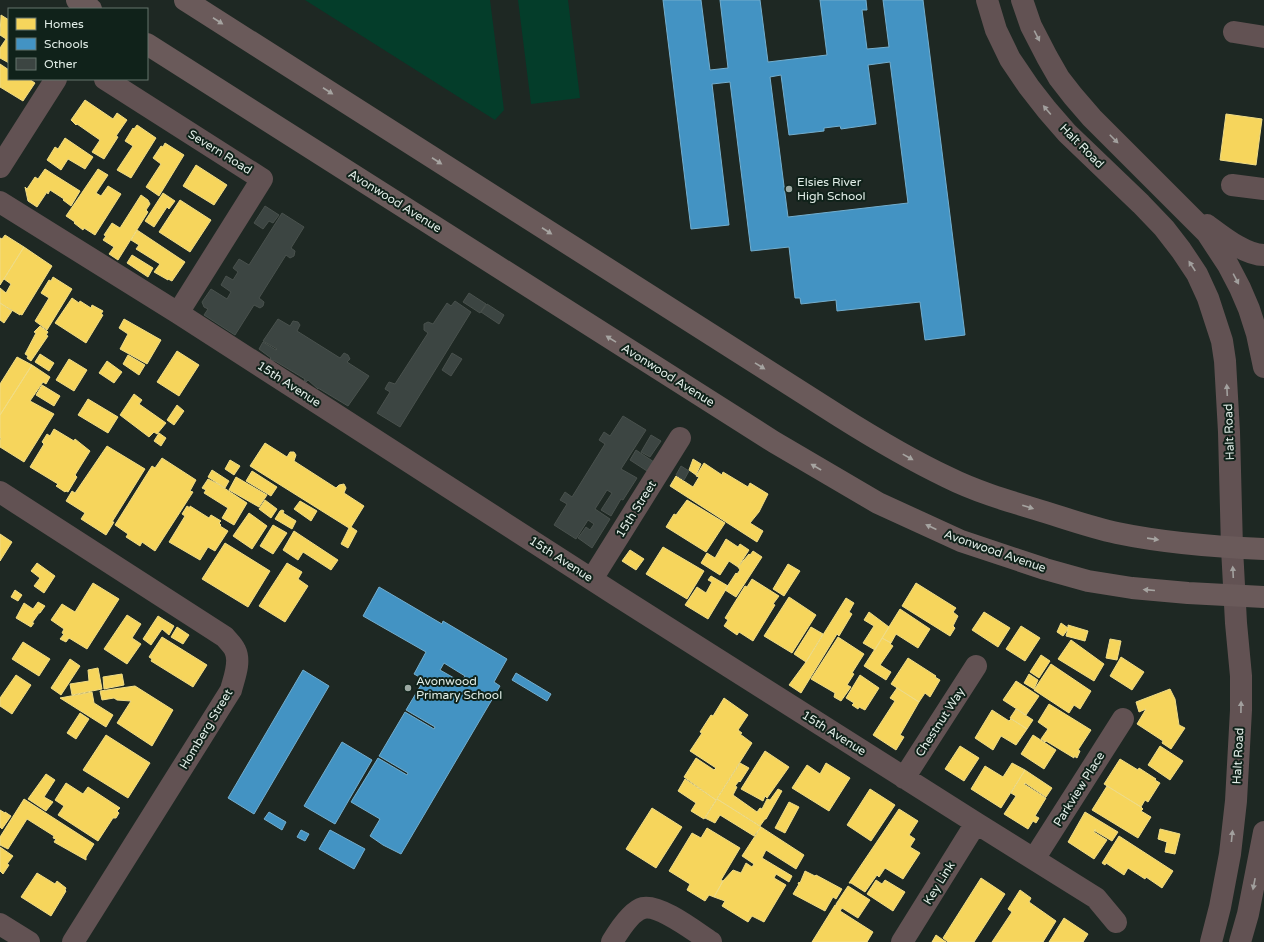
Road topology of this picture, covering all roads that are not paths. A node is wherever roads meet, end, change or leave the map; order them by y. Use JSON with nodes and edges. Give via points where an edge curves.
{"nodes":[{"id":1,"x":77,"y":0,"type":"edge"},
{"id":2,"x":185,"y":0,"type":"edge"},
{"id":3,"x":987,"y":0,"type":"edge"},
{"id":4,"x":1022,"y":0,"type":"edge"},
{"id":5,"x":89,"y":8,"type":"edge"},
{"id":6,"x":1234,"y":32,"type":"dead end"},
{"id":7,"x":1264,"y":37,"type":"edge"},
{"id":8,"x":148,"y":45,"type":"edge"},
{"id":9,"x":55,"y":80,"type":"edge"},
{"id":10,"x":107,"y":80,"type":"edge"},
{"id":11,"x":0,"y":168,"type":"edge"},
{"id":12,"x":1232,"y":185,"type":"dead end"},
{"id":13,"x":1264,"y":189,"type":"edge"},
{"id":14,"x":0,"y":202,"type":"edge"},
{"id":15,"x":1178,"y":203,"type":"junction"},
{"id":16,"x":1264,"y":255,"type":"edge"},
{"id":17,"x":178,"y":313,"type":"junction"},
{"id":18,"x":1264,"y":367,"type":"edge"},
{"id":19,"x":680,"y":438,"type":"dead end"},
{"id":20,"x":0,"y":492,"type":"edge"},
{"id":21,"x":1232,"y":548,"type":"junction"},
{"id":22,"x":1264,"y":549,"type":"edge"},
{"id":23,"x":592,"y":579,"type":"junction"},
{"id":24,"x":1234,"y":596,"type":"junction"},
{"id":25,"x":1264,"y":597,"type":"edge"},
{"id":26,"x":976,"y":666,"type":"dead end"},
{"id":27,"x":1123,"y":719,"type":"dead end"},
{"id":28,"x":904,"y":778,"type":"junction"},
{"id":29,"x":976,"y":823,"type":"junction"},
{"id":30,"x":1264,"y":832,"type":"edge"},
{"id":31,"x":1034,"y":859,"type":"junction"},
{"id":32,"x":1116,"y":922,"type":"dead end"},
{"id":33,"x":0,"y":924,"type":"edge"},
{"id":34,"x":29,"y":942,"type":"edge"},
{"id":35,"x":73,"y":942,"type":"edge"},
{"id":36,"x":612,"y":942,"type":"edge"},
{"id":37,"x":711,"y":942,"type":"edge"},
{"id":38,"x":902,"y":942,"type":"edge"},
{"id":39,"x":1211,"y":942,"type":"edge"},
{"id":40,"x":1240,"y":942,"type":"edge"}],
"edges":[{"from":1,"to":5,"type":"main road"},
{"from":2,"to":21,"type":"main road","one_way":true,"via":[[727,346],[874,438],[948,478],[988,494],[1115,532],[1153,540]]},
{"from":21,"to":3,"type":"street","name":"Halt Road","one_way":true,"via":[[1225,361],[1222,341],[1208,298],[1197,274],[1164,228],[1067,133],[1028,87],[996,30]]},
{"from":4,"to":15,"type":"street","one_way":true,"via":[[1031,26],[1059,78],[1092,118]]},
{"from":6,"to":7,"type":"street"},
{"from":24,"to":8,"type":"main road","name":"Avonwood Avenue","one_way":true,"via":[[1132,588],[1088,581],[962,541],[878,503],[774,442]]},
{"from":9,"to":11,"type":"street"},
{"from":10,"to":17,"type":"street","name":"Severn Road","via":[[262,179]]},
{"from":12,"to":13,"type":"street"},
{"from":14,"to":17,"type":"street","name":"15th Avenue"},
{"from":15,"to":16,"type":"street","via":[[1226,239],[1250,252]]},
{"from":15,"to":18,"type":"street","one_way":true,"via":[[1207,233],[1228,265],[1258,334]]},
{"from":17,"to":23,"type":"street","name":"15th Avenue"},
{"from":19,"to":23,"type":"street","name":"15th Street"},
{"from":20,"to":35,"type":"street","name":"Homberg Street","via":[[225,637],[235,649],[237,657],[231,690]]},
{"from":21,"to":22,"type":"main road"},
{"from":24,"to":21,"type":"street","name":"Halt Road","one_way":true},
{"from":23,"to":28,"type":"street","name":"15th Avenue"},
{"from":24,"to":25,"type":"main road","name":"Avonwood Avenue"},
{"from":39,"to":24,"type":"street","name":"Halt Road","one_way":true,"via":[[1230,854],[1236,801],[1241,676]]},
{"from":26,"to":28,"type":"street","name":"Chestnut Way"},
{"from":27,"to":31,"type":"street","name":"Parkview Place"},
{"from":28,"to":29,"type":"street","name":"15th Avenue"},
{"from":29,"to":31,"type":"street","name":"15th Avenue"},
{"from":29,"to":38,"type":"street","name":"Key Link"},
{"from":30,"to":40,"type":"street","one_way":true},
{"from":31,"to":32,"type":"street","name":"15th Avenue","via":[[1096,898]]},
{"from":33,"to":34,"type":"street"},
{"from":36,"to":37,"type":"street","via":[[622,926],[643,908],[669,914]]}]}
